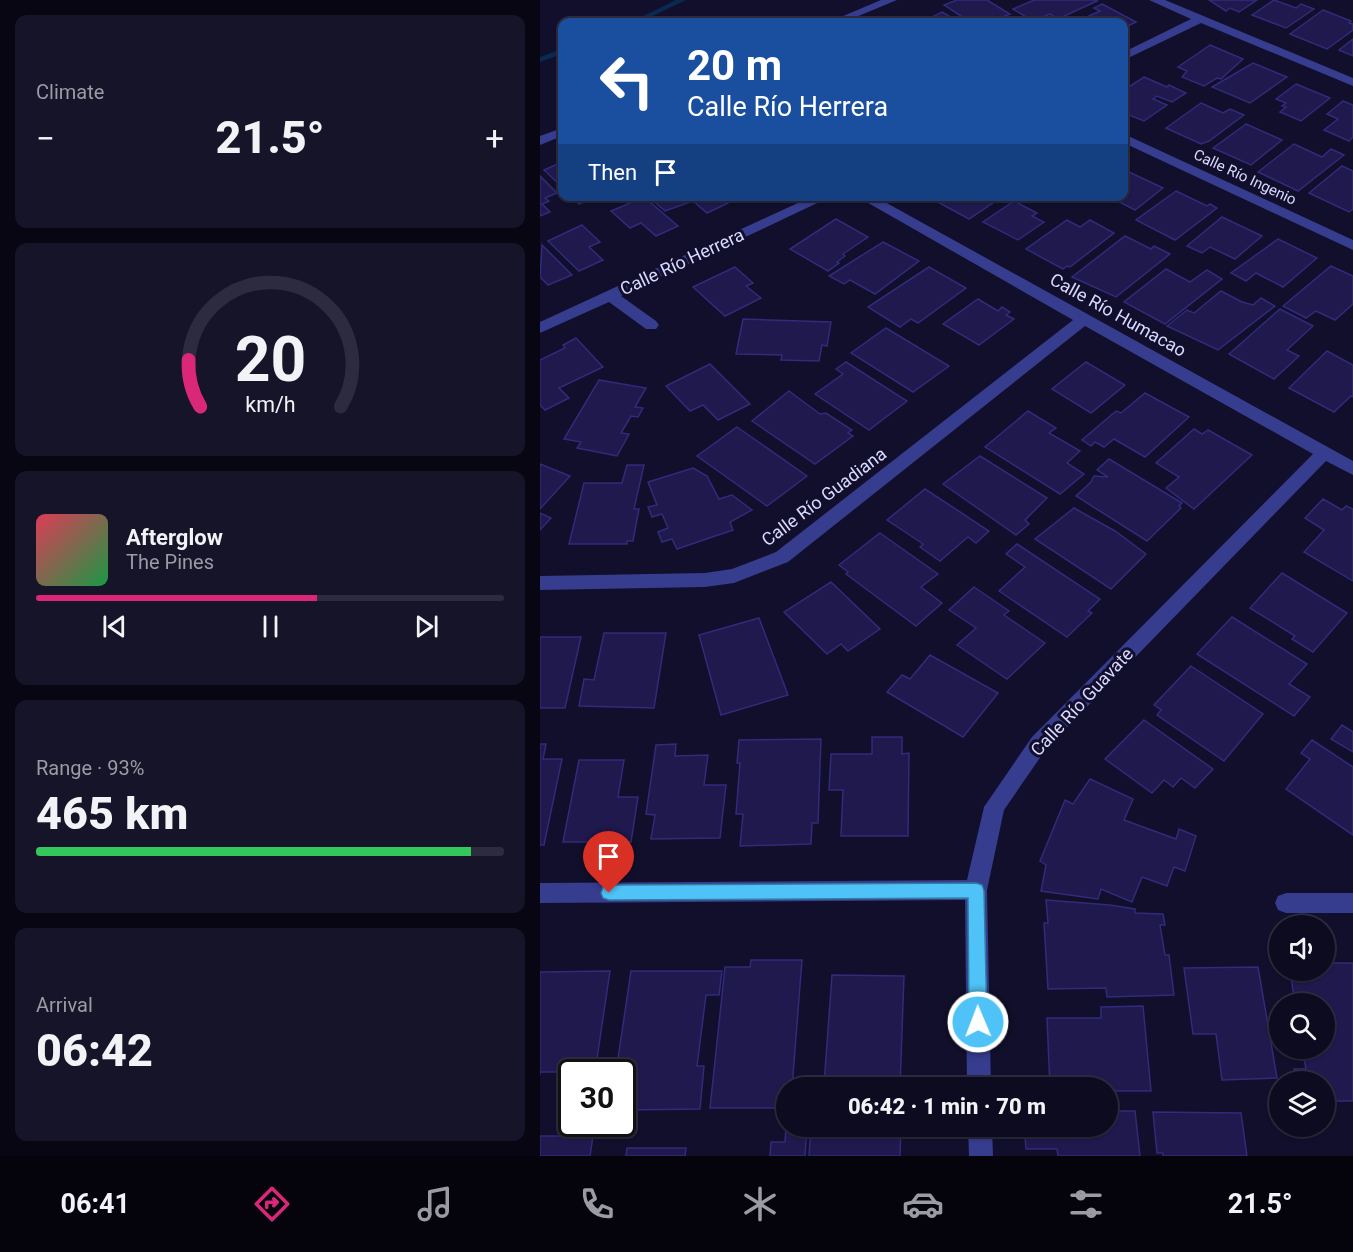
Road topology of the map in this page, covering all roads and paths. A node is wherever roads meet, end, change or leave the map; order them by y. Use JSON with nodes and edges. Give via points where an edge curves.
{"nodes":[{"id":1,"x":891,"y":0,"type":"edge"},
{"id":2,"x":1155,"y":0,"type":"edge"},
{"id":3,"x":845,"y":18,"type":"edge"},
{"id":4,"x":1201,"y":19,"type":"junction"},
{"id":5,"x":1128,"y":54,"type":"edge"},
{"id":6,"x":1353,"y":82,"type":"edge"},
{"id":7,"x":558,"y":134,"type":"edge"},
{"id":8,"x":1128,"y":140,"type":"edge"},
{"id":9,"x":540,"y":141,"type":"edge"},
{"id":10,"x":814,"y":201,"type":"edge"},
{"id":11,"x":872,"y":201,"type":"edge"},
{"id":12,"x":1353,"y":246,"type":"edge"},
{"id":13,"x":611,"y":296,"type":"junction"},
{"id":14,"x":1084,"y":319,"type":"junction"},
{"id":15,"x":651,"y":325,"type":"dead end"},
{"id":16,"x":540,"y":328,"type":"edge"},
{"id":17,"x":1324,"y":453,"type":"junction"},
{"id":18,"x":1353,"y":468,"type":"edge"},
{"id":19,"x":540,"y":583,"type":"edge"},
{"id":20,"x":976,"y":891,"type":"junction"},
{"id":21,"x":540,"y":893,"type":"edge"},
{"id":22,"x":1286,"y":903,"type":"dead end"},
{"id":23,"x":1353,"y":903,"type":"edge"},
{"id":24,"x":979,"y":1077,"type":"edge"},
{"id":25,"x":980,"y":1137,"type":"edge"},
{"id":26,"x":981,"y":1156,"type":"edge"}],
"edges":[{"from":1,"to":3,"type":"street"},
{"from":2,"to":4,"type":"street"},
{"from":4,"to":5,"type":"street"},
{"from":4,"to":6,"type":"street"},
{"from":7,"to":9,"type":"street"},
{"from":8,"to":12,"type":"street","name":"Calle Río Ingenio"},
{"from":10,"to":13,"type":"street","name":"Calle Río Herrera"},
{"from":11,"to":14,"type":"street","name":"Calle Río Humacao"},
{"from":13,"to":15,"type":"street"},
{"from":13,"to":16,"type":"street","name":"Calle Río Herrera"},
{"from":14,"to":17,"type":"street","name":"Calle Río Humacao"},
{"from":14,"to":19,"type":"street","name":"Calle Río Guadiana","via":[[782,557],[734,576],[705,580]]},
{"from":17,"to":18,"type":"street","name":"Calle Río Humacao"},
{"from":17,"to":20,"type":"street","name":"Calle Río Guavate","via":[[1039,743],[993,807]]},
{"from":20,"to":21,"type":"street"},
{"from":20,"to":24,"type":"street","name":"Calle Río Guavate"},
{"from":22,"to":23,"type":"street"},
{"from":25,"to":26,"type":"street"}]}
